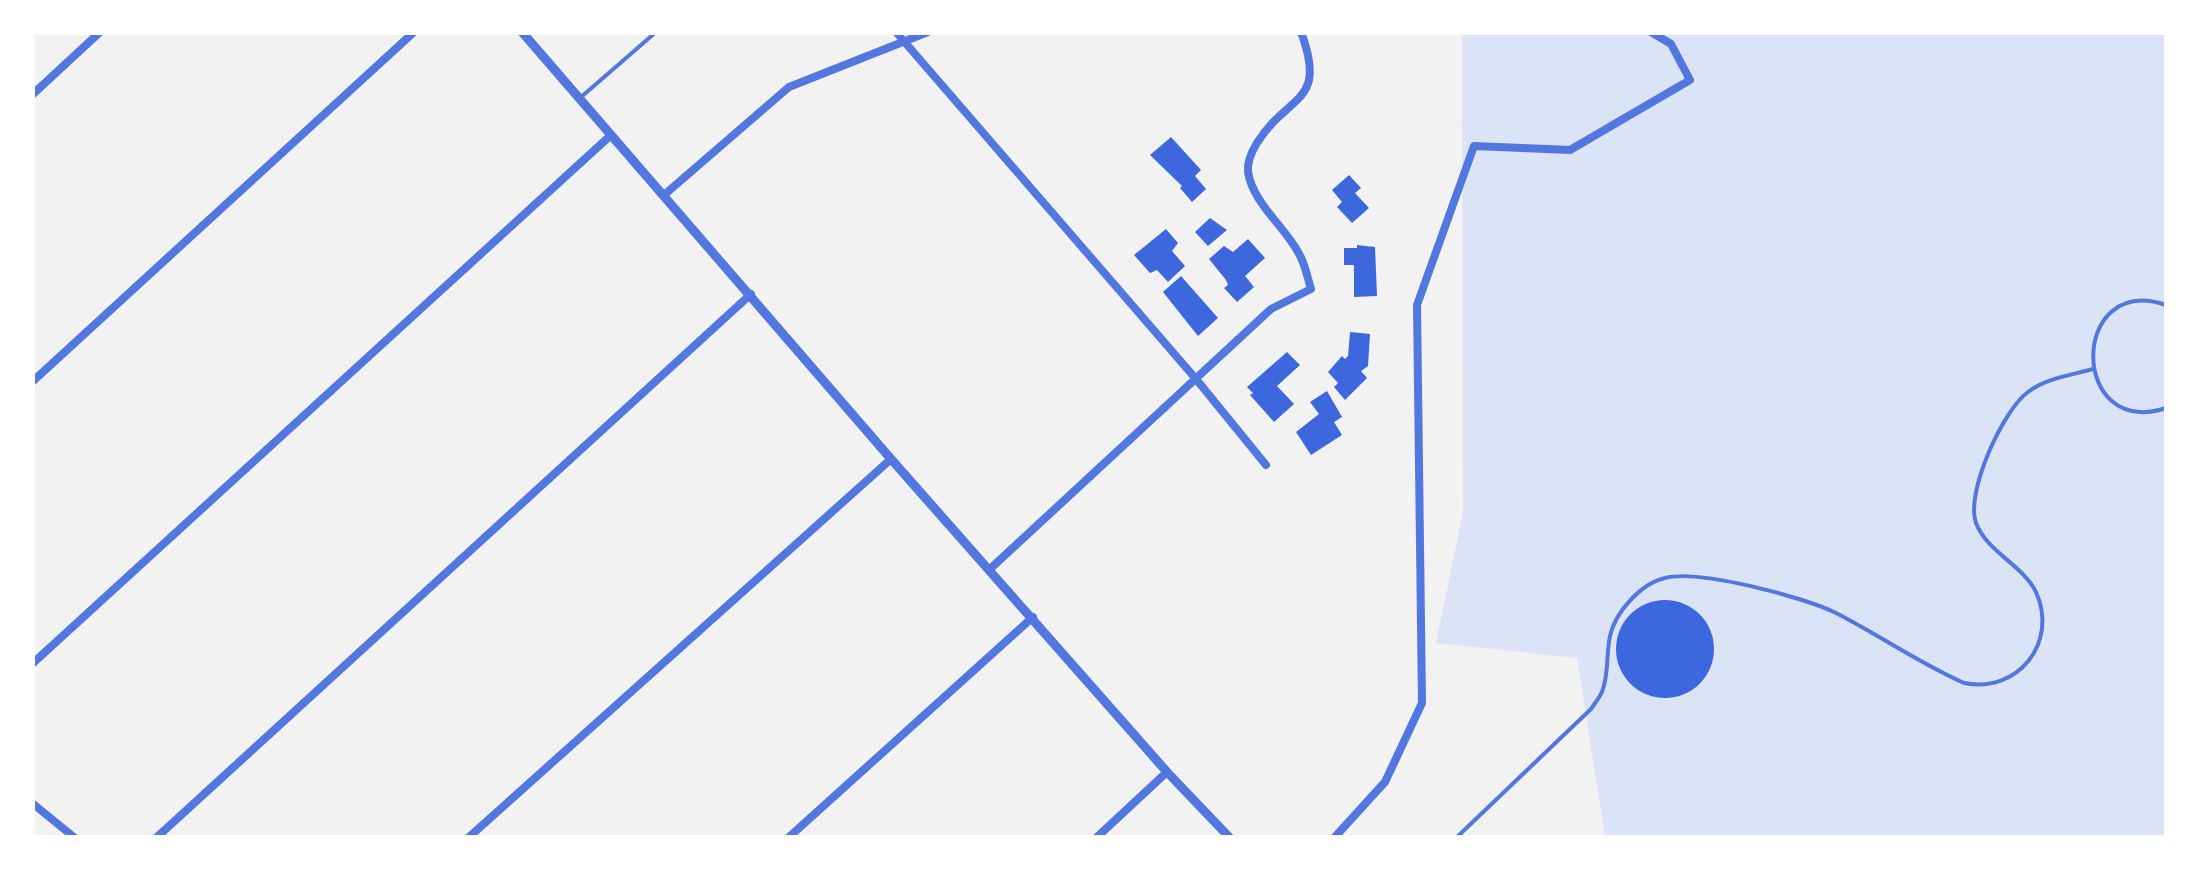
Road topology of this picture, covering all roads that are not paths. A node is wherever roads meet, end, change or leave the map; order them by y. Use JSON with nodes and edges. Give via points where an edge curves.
{"nodes":[{"id":1,"x":100,"y":32,"type":"edge"},
{"id":2,"x":414,"y":32,"type":"edge"},
{"id":3,"x":522,"y":32,"type":"edge"},
{"id":4,"x":656,"y":32,"type":"edge"},
{"id":5,"x":896,"y":32,"type":"edge"},
{"id":6,"x":928,"y":32,"type":"edge"},
{"id":7,"x":1301,"y":32,"type":"edge"},
{"id":8,"x":1651,"y":32,"type":"edge"},
{"id":9,"x":905,"y":42,"type":"junction"},
{"id":10,"x":32,"y":94,"type":"edge"},
{"id":11,"x":580,"y":98,"type":"junction"},
{"id":12,"x":611,"y":135,"type":"junction"},
{"id":13,"x":664,"y":195,"type":"junction"},
{"id":14,"x":751,"y":294,"type":"junction"},
{"id":15,"x":2166,"y":305,"type":"edge"},
{"id":16,"x":2093,"y":369,"type":"junction"},
{"id":17,"x":1196,"y":379,"type":"junction"},
{"id":18,"x":32,"y":382,"type":"edge"},
{"id":19,"x":2166,"y":408,"type":"edge"},
{"id":20,"x":891,"y":459,"type":"junction"},
{"id":21,"x":1266,"y":465,"type":"dead end"},
{"id":22,"x":990,"y":568,"type":"junction"},
{"id":23,"x":1033,"y":616,"type":"junction"},
{"id":24,"x":32,"y":664,"type":"edge"},
{"id":25,"x":1167,"y":772,"type":"junction"},
{"id":26,"x":32,"y":804,"type":"edge"},
{"id":27,"x":75,"y":838,"type":"edge"},
{"id":28,"x":156,"y":838,"type":"edge"},
{"id":29,"x":468,"y":838,"type":"edge"},
{"id":30,"x":788,"y":838,"type":"edge"},
{"id":31,"x":1096,"y":838,"type":"edge"},
{"id":32,"x":1230,"y":838,"type":"edge"},
{"id":33,"x":1334,"y":838,"type":"edge"},
{"id":34,"x":1456,"y":838,"type":"edge"}],
"edges":[{"from":1,"to":10,"type":"street"},
{"from":2,"to":18,"type":"street"},
{"from":3,"to":11,"type":"street"},
{"from":4,"to":11,"type":"lane"},
{"from":5,"to":9,"type":"street"},
{"from":6,"to":9,"type":"street"},
{"from":7,"to":17,"type":"street","via":[[1312,76],[1305,95],[1267,126],[1248,172],[1260,201],[1297,249],[1311,289],[1271,309]]},
{"from":8,"to":33,"type":"street","via":[[1671,44],[1690,80],[1570,150],[1474,146],[1417,305],[1422,703],[1385,782]]},
{"from":9,"to":13,"type":"street","via":[[790,87]]},
{"from":9,"to":17,"type":"street"},
{"from":11,"to":12,"type":"street"},
{"from":12,"to":13,"type":"street"},
{"from":12,"to":24,"type":"street"},
{"from":13,"to":14,"type":"street"},
{"from":14,"to":20,"type":"street"},
{"from":14,"to":28,"type":"street"},
{"from":15,"to":16,"type":"lane","via":[[2134,302],[2110,315],[2094,337]]},
{"from":16,"to":19,"type":"lane","via":[[2121,406]]},
{"from":16,"to":34,"type":"lane","via":[[2035,387],[2018,400],[1974,494],[1980,530],[2034,588],[2042,610],[2041,637],[2022,668],[1994,684],[1964,683],[1817,605],[1685,574],[1665,578],[1644,588],[1612,626],[1603,690],[1591,709]]},
{"from":17,"to":21,"type":"street"},
{"from":17,"to":22,"type":"street"},
{"from":20,"to":22,"type":"street"},
{"from":20,"to":29,"type":"street"},
{"from":22,"to":23,"type":"street"},
{"from":23,"to":25,"type":"street"},
{"from":23,"to":30,"type":"street"},
{"from":25,"to":31,"type":"street"},
{"from":25,"to":32,"type":"street"},
{"from":26,"to":27,"type":"street"}]}
